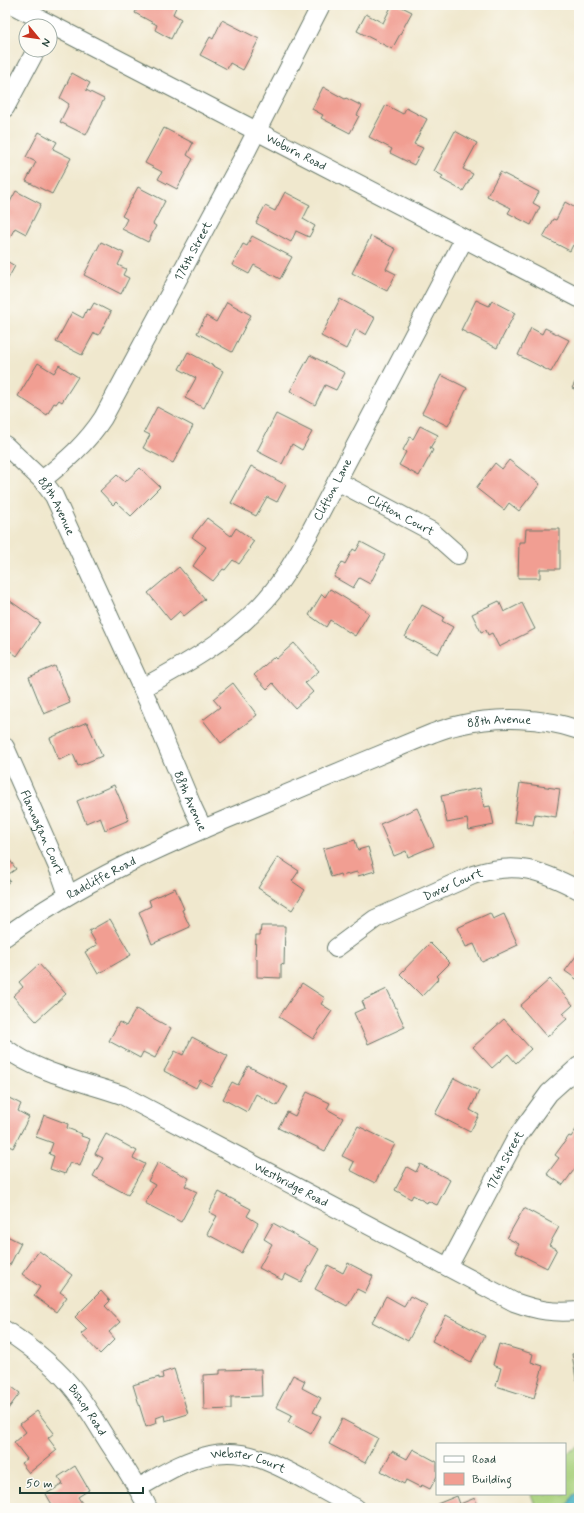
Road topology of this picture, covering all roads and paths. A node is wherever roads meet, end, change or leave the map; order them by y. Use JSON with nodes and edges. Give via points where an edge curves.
{"nodes":[{"id":1,"x":13,"y":5,"type":"edge"},
{"id":2,"x":321,"y":5,"type":"edge"},
{"id":3,"x":36,"y":18,"type":"edge"},
{"id":4,"x":58,"y":30,"type":"edge"},
{"id":5,"x":32,"y":58,"type":"edge"},
{"id":6,"x":5,"y":108,"type":"edge"},
{"id":7,"x":257,"y":131,"type":"junction"},
{"id":8,"x":464,"y":239,"type":"junction"},
{"id":9,"x":579,"y":298,"type":"edge"},
{"id":10,"x":5,"y":445,"type":"edge"},
{"id":11,"x":42,"y":480,"type":"junction"},
{"id":12,"x":337,"y":481,"type":"junction"},
{"id":13,"x":458,"y":555,"type":"dead end"},
{"id":14,"x":142,"y":688,"type":"junction"},
{"id":15,"x":579,"y":730,"type":"edge"},
{"id":16,"x":5,"y":747,"type":"edge"},
{"id":17,"x":203,"y":829,"type":"junction"},
{"id":18,"x":579,"y":890,"type":"edge"},
{"id":19,"x":68,"y":895,"type":"junction"},
{"id":20,"x":5,"y":938,"type":"edge"},
{"id":21,"x":336,"y":948,"type":"dead end"},
{"id":22,"x":5,"y":1048,"type":"edge"},
{"id":23,"x":579,"y":1066,"type":"edge"},
{"id":24,"x":448,"y":1267,"type":"junction"},
{"id":25,"x":579,"y":1311,"type":"edge"},
{"id":26,"x":5,"y":1330,"type":"edge"},
{"id":27,"x":138,"y":1488,"type":"junction"},
{"id":28,"x":148,"y":1508,"type":"edge"},
{"id":29,"x":356,"y":1508,"type":"edge"}],
"edges":[{"from":1,"to":3,"type":"street","name":"Woburn Road"},
{"from":2,"to":7,"type":"street","name":"178th Street"},
{"from":4,"to":7,"type":"street","name":"Woburn Road"},
{"from":5,"to":6,"type":"street"},
{"from":7,"to":8,"type":"street","name":"Woburn Road"},
{"from":7,"to":11,"type":"street","name":"178th Street","via":[[103,418],[81,447]]},
{"from":8,"to":9,"type":"street","name":"Woburn Road"},
{"from":8,"to":12,"type":"street","name":"Clifton Lane"},
{"from":10,"to":11,"type":"street","name":"88th Avenue"},
{"from":11,"to":14,"type":"street","name":"88th Avenue","via":[[54,496]]},
{"from":12,"to":13,"type":"street","name":"Clifton Court","via":[[431,531]]},
{"from":12,"to":14,"type":"street","name":"Clifton Lane","via":[[295,558],[260,607],[198,657]]},
{"from":14,"to":17,"type":"street","name":"88th Avenue"},
{"from":15,"to":17,"type":"street","name":"88th Avenue","via":[[532,721],[492,720],[460,725],[433,733]]},
{"from":16,"to":19,"type":"street","name":"Flannagan Court"},
{"from":17,"to":19,"type":"street","name":"Radcliffe Road"},
{"from":18,"to":21,"type":"street","name":"Dover Court","via":[[533,870],[511,867],[487,871],[375,919]]},
{"from":19,"to":20,"type":"street","name":"Radcliffe Road"},
{"from":22,"to":24,"type":"street","name":"Westbridge Road","via":[[37,1067],[122,1095]]},
{"from":23,"to":24,"type":"street","name":"176th Street","via":[[550,1092],[521,1131]]},
{"from":24,"to":25,"type":"street","name":"Westbridge Road","via":[[514,1302],[533,1309],[558,1313]]},
{"from":26,"to":27,"type":"street","name":"Bishop Road","via":[[25,1343],[60,1373],[76,1392]]},
{"from":27,"to":28,"type":"street","name":"Bishop Road"},
{"from":27,"to":29,"type":"street","name":"Webster Court","via":[[193,1459],[236,1453],[274,1464]]}]}
